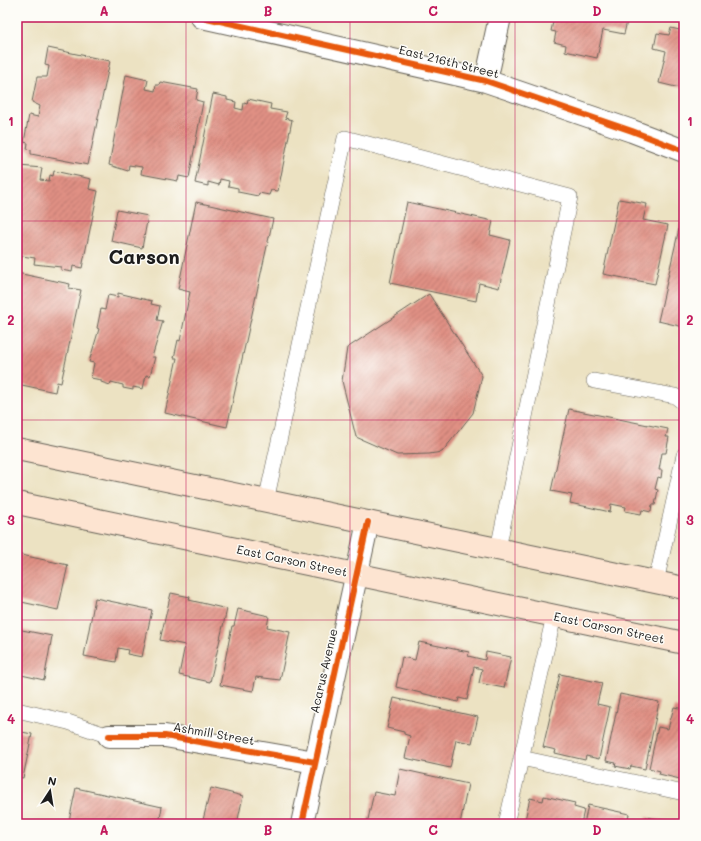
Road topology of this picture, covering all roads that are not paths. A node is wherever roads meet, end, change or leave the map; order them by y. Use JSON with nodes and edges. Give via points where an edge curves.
{"nodes":[{"id":1,"x":202,"y":17,"type":"edge"},
{"id":2,"x":500,"y":17,"type":"edge"},
{"id":3,"x":486,"y":81,"type":"junction"},
{"id":4,"x":684,"y":151,"type":"edge"},
{"id":5,"x":594,"y":381,"type":"dead end"},
{"id":6,"x":684,"y":403,"type":"edge"},
{"id":7,"x":17,"y":449,"type":"edge"},
{"id":8,"x":684,"y":454,"type":"edge"},
{"id":9,"x":266,"y":501,"type":"junction"},
{"id":10,"x":17,"y":503,"type":"edge"},
{"id":11,"x":368,"y":522,"type":"junction"},
{"id":12,"x":498,"y":549,"type":"junction"},
{"id":13,"x":357,"y":575,"type":"junction"},
{"id":14,"x":656,"y":582,"type":"junction"},
{"id":15,"x":684,"y":588,"type":"edge"},
{"id":16,"x":554,"y":616,"type":"junction"},
{"id":17,"x":684,"y":643,"type":"edge"},
{"id":18,"x":17,"y":710,"type":"edge"},
{"id":19,"x":109,"y":736,"type":"joint"},
{"id":20,"x":521,"y":758,"type":"junction"},
{"id":21,"x":315,"y":762,"type":"junction"},
{"id":22,"x":684,"y":793,"type":"edge"},
{"id":23,"x":302,"y":824,"type":"edge"},
{"id":24,"x":506,"y":824,"type":"edge"}],
"edges":[{"from":1,"to":3,"type":"street","name":"East 216th Street"},
{"from":2,"to":3,"type":"street"},
{"from":3,"to":4,"type":"street","name":"East 216th Street"},
{"from":5,"to":6,"type":"lane","via":[[675,396]]},
{"from":7,"to":9,"type":"main road"},
{"from":8,"to":14,"type":"lane"},
{"from":9,"to":11,"type":"main road"},
{"from":9,"to":12,"type":"lane","via":[[345,138],[570,197]]},
{"from":10,"to":13,"type":"main road","name":"East Carson Street"},
{"from":11,"to":12,"type":"main road"},
{"from":11,"to":13,"type":"street","name":"Acarus Avenue"},
{"from":12,"to":14,"type":"main road"},
{"from":13,"to":16,"type":"main road","name":"East Carson Street"},
{"from":13,"to":21,"type":"street","name":"Acarus Avenue"},
{"from":14,"to":15,"type":"main road"},
{"from":16,"to":17,"type":"main road","name":"East Carson Street"},
{"from":16,"to":20,"type":"lane"},
{"from":18,"to":19,"type":"lane","via":[[68,722]]},
{"from":19,"to":21,"type":"street","name":"Ashmill Street","via":[[166,736]]},
{"from":20,"to":22,"type":"lane"},
{"from":20,"to":24,"type":"lane"},
{"from":21,"to":23,"type":"street","name":"Acarus Avenue"}]}
